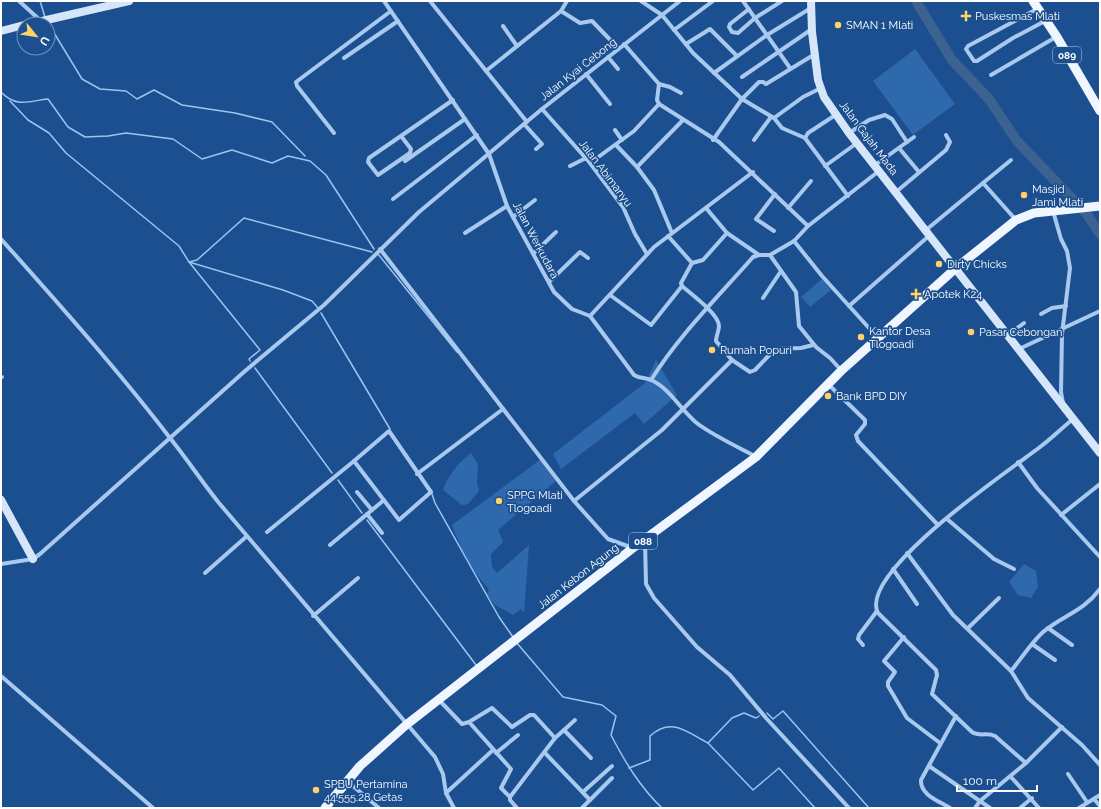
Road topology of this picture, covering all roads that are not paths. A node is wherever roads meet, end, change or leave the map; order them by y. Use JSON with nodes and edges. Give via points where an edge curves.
{"nodes":[{"id":1,"x":19,"y":1,"type":"edge"},
{"id":2,"x":129,"y":1,"type":"edge"},
{"id":3,"x":384,"y":1,"type":"edge"},
{"id":4,"x":430,"y":1,"type":"edge"},
{"id":5,"x":567,"y":1,"type":"edge"},
{"id":6,"x":641,"y":1,"type":"edge"},
{"id":7,"x":680,"y":1,"type":"edge"},
{"id":8,"x":713,"y":1,"type":"edge"},
{"id":9,"x":782,"y":1,"type":"edge"},
{"id":10,"x":744,"y":2,"type":"edge"},
{"id":11,"x":100,"y":5,"type":"edge"},
{"id":12,"x":811,"y":5,"type":"edge"},
{"id":13,"x":1035,"y":5,"type":"edge"},
{"id":14,"x":748,"y":9,"type":"junction"},
{"id":15,"x":561,"y":10,"type":"junction"},
{"id":16,"x":391,"y":11,"type":"junction"},
{"id":17,"x":662,"y":15,"type":"junction"},
{"id":18,"x":36,"y":16,"type":"edge"},
{"id":19,"x":56,"y":17,"type":"edge"},
{"id":20,"x":755,"y":18,"type":"junction"},
{"id":21,"x":398,"y":21,"type":"junction"},
{"id":22,"x":1046,"y":21,"type":"junction"},
{"id":23,"x":503,"y":26,"type":"dead end"},
{"id":24,"x":16,"y":27,"type":"edge"},
{"id":25,"x":812,"y":29,"type":"junction"},
{"id":26,"x":674,"y":30,"type":"junction"},
{"id":27,"x":1,"y":31,"type":"edge"},
{"id":28,"x":767,"y":35,"type":"junction"},
{"id":29,"x":1056,"y":37,"type":"junction"},
{"id":30,"x":624,"y":44,"type":"junction"},
{"id":31,"x":686,"y":44,"type":"junction"},
{"id":32,"x":517,"y":46,"type":"junction"},
{"id":33,"x":618,"y":48,"type":"junction"},
{"id":34,"x":778,"y":51,"type":"junction"},
{"id":35,"x":816,"y":54,"type":"junction"},
{"id":36,"x":737,"y":56,"type":"junction"},
{"id":37,"x":608,"y":57,"type":"junction"},
{"id":38,"x":344,"y":58,"type":"dead end"},
{"id":39,"x":790,"y":68,"type":"junction"},
{"id":40,"x":618,"y":69,"type":"dead end"},
{"id":41,"x":486,"y":71,"type":"junction"},
{"id":42,"x":714,"y":73,"type":"junction"},
{"id":43,"x":586,"y":74,"type":"junction"},
{"id":44,"x":991,"y":75,"type":"dead end"},
{"id":45,"x":742,"y":77,"type":"dead end"},
{"id":46,"x":659,"y":84,"type":"junction"},
{"id":47,"x":821,"y":88,"type":"junction"},
{"id":48,"x":681,"y":93,"type":"dead end"},
{"id":49,"x":742,"y":99,"type":"junction"},
{"id":50,"x":453,"y":100,"type":"junction"},
{"id":51,"x":610,"y":104,"type":"dead end"},
{"id":52,"x":659,"y":104,"type":"junction"},
{"id":53,"x":542,"y":109,"type":"junction"},
{"id":54,"x":1100,"y":111,"type":"edge"},
{"id":55,"x":838,"y":114,"type":"junction"},
{"id":56,"x":773,"y":117,"type":"junction"},
{"id":57,"x":465,"y":119,"type":"junction"},
{"id":58,"x":683,"y":120,"type":"junction"},
{"id":59,"x":526,"y":123,"type":"junction"},
{"id":60,"x":615,"y":130,"type":"dead end"},
{"id":61,"x":334,"y":133,"type":"dead end"},
{"id":62,"x":849,"y":133,"type":"junction"},
{"id":63,"x":477,"y":135,"type":"junction"},
{"id":64,"x":946,"y":135,"type":"dead end"},
{"id":65,"x":401,"y":136,"type":"junction"},
{"id":66,"x":914,"y":137,"type":"dead end"},
{"id":67,"x":805,"y":138,"type":"junction"},
{"id":68,"x":622,"y":140,"type":"junction"},
{"id":69,"x":713,"y":140,"type":"junction"},
{"id":70,"x":754,"y":140,"type":"dead end"},
{"id":71,"x":907,"y":142,"type":"junction"},
{"id":72,"x":857,"y":143,"type":"junction"},
{"id":73,"x":616,"y":145,"type":"junction"},
{"id":74,"x":899,"y":148,"type":"junction"},
{"id":75,"x":536,"y":150,"type":"dead end"},
{"id":76,"x":489,"y":154,"type":"junction"},
{"id":77,"x":586,"y":158,"type":"junction"},
{"id":78,"x":1011,"y":160,"type":"dead end"},
{"id":79,"x":590,"y":163,"type":"junction"},
{"id":80,"x":570,"y":166,"type":"dead end"},
{"id":81,"x":825,"y":166,"type":"junction"},
{"id":82,"x":637,"y":167,"type":"junction"},
{"id":83,"x":877,"y":168,"type":"junction"},
{"id":84,"x":753,"y":172,"type":"junction"},
{"id":85,"x":919,"y":172,"type":"junction"},
{"id":86,"x":380,"y":178,"type":"dead end"},
{"id":87,"x":811,"y":181,"type":"dead end"},
{"id":88,"x":983,"y":183,"type":"junction"},
{"id":89,"x":896,"y":192,"type":"junction"},
{"id":90,"x":775,"y":194,"type":"junction"},
{"id":91,"x":848,"y":196,"type":"junction"},
{"id":92,"x":393,"y":199,"type":"dead end"},
{"id":93,"x":535,"y":200,"type":"dead end"},
{"id":94,"x":507,"y":206,"type":"junction"},
{"id":95,"x":1100,"y":206,"type":"edge"},
{"id":96,"x":706,"y":208,"type":"junction"},
{"id":97,"x":788,"y":208,"type":"junction"},
{"id":98,"x":1058,"y":210,"type":"junction"},
{"id":99,"x":513,"y":217,"type":"junction"},
{"id":100,"x":1016,"y":220,"type":"junction"},
{"id":101,"x":808,"y":226,"type":"junction"},
{"id":102,"x":774,"y":231,"type":"dead end"},
{"id":103,"x":556,"y":232,"type":"dead end"},
{"id":104,"x":928,"y":232,"type":"junction"},
{"id":105,"x":465,"y":233,"type":"dead end"},
{"id":106,"x":672,"y":233,"type":"junction"},
{"id":107,"x":727,"y":233,"type":"junction"},
{"id":108,"x":668,"y":236,"type":"junction"},
{"id":109,"x":1,"y":239,"type":"edge"},
{"id":110,"x":794,"y":241,"type":"junction"},
{"id":111,"x":380,"y":249,"type":"junction"},
{"id":112,"x":534,"y":253,"type":"junction"},
{"id":113,"x":647,"y":254,"type":"junction"},
{"id":114,"x":759,"y":255,"type":"junction"},
{"id":115,"x":770,"y":255,"type":"junction"},
{"id":116,"x":588,"y":258,"type":"dead end"},
{"id":117,"x":692,"y":263,"type":"junction"},
{"id":118,"x":956,"y":268,"type":"junction"},
{"id":119,"x":781,"y":271,"type":"junction"},
{"id":120,"x":549,"y":282,"type":"junction"},
{"id":121,"x":682,"y":286,"type":"junction"},
{"id":122,"x":610,"y":295,"type":"junction"},
{"id":123,"x":763,"y":298,"type":"dead end"},
{"id":124,"x":848,"y":306,"type":"junction"},
{"id":125,"x":1066,"y":306,"type":"junction"},
{"id":126,"x":708,"y":308,"type":"junction"},
{"id":127,"x":1100,"y":311,"type":"edge"},
{"id":128,"x":1041,"y":314,"type":"dead end"},
{"id":129,"x":590,"y":316,"type":"junction"},
{"id":130,"x":1024,"y":323,"type":"dead end"},
{"id":131,"x":1064,"y":327,"type":"junction"},
{"id":132,"x":1008,"y":335,"type":"junction"},
{"id":133,"x":878,"y":338,"type":"junction"},
{"id":134,"x":813,"y":345,"type":"junction"},
{"id":135,"x":1019,"y":349,"type":"junction"},
{"id":136,"x":732,"y":360,"type":"junction"},
{"id":137,"x":842,"y":371,"type":"junction"},
{"id":138,"x":651,"y":380,"type":"junction"},
{"id":139,"x":828,"y":384,"type":"junction"},
{"id":140,"x":1063,"y":406,"type":"junction"},
{"id":141,"x":503,"y":409,"type":"junction"},
{"id":142,"x":681,"y":409,"type":"junction"},
{"id":143,"x":1073,"y":419,"type":"junction"},
{"id":144,"x":171,"y":439,"type":"junction"},
{"id":145,"x":1100,"y":453,"type":"edge"},
{"id":146,"x":756,"y":457,"type":"junction"},
{"id":147,"x":354,"y":461,"type":"junction"},
{"id":148,"x":1018,"y":462,"type":"junction"},
{"id":149,"x":417,"y":474,"type":"junction"},
{"id":150,"x":1100,"y":484,"type":"edge"},
{"id":151,"x":358,"y":492,"type":"dead end"},
{"id":152,"x":1,"y":500,"type":"edge"},
{"id":153,"x":384,"y":500,"type":"junction"},
{"id":154,"x":574,"y":501,"type":"junction"},
{"id":155,"x":372,"y":510,"type":"junction"},
{"id":156,"x":367,"y":514,"type":"junction"},
{"id":157,"x":1061,"y":515,"type":"junction"},
{"id":158,"x":947,"y":519,"type":"junction"},
{"id":159,"x":938,"y":525,"type":"junction"},
{"id":160,"x":267,"y":532,"type":"dead end"},
{"id":161,"x":382,"y":533,"type":"dead end"},
{"id":162,"x":247,"y":536,"type":"junction"},
{"id":163,"x":645,"y":540,"type":"junction"},
{"id":164,"x":330,"y":545,"type":"dead end"},
{"id":165,"x":633,"y":548,"type":"junction"},
{"id":166,"x":907,"y":554,"type":"junction"},
{"id":167,"x":1100,"y":557,"type":"edge"},
{"id":168,"x":33,"y":559,"type":"junction"},
{"id":169,"x":1,"y":564,"type":"edge"},
{"id":170,"x":893,"y":569,"type":"junction"},
{"id":171,"x":1014,"y":569,"type":"dead end"},
{"id":172,"x":205,"y":572,"type":"dead end"},
{"id":173,"x":358,"y":578,"type":"dead end"},
{"id":174,"x":1100,"y":589,"type":"edge"},
{"id":175,"x":999,"y":598,"type":"dead end"},
{"id":176,"x":917,"y":604,"type":"dead end"},
{"id":177,"x":877,"y":611,"type":"junction"},
{"id":178,"x":313,"y":616,"type":"junction"},
{"id":179,"x":968,"y":628,"type":"junction"},
{"id":180,"x":1048,"y":628,"type":"junction"},
{"id":181,"x":904,"y":638,"type":"junction"},
{"id":182,"x":1032,"y":644,"type":"junction"},
{"id":183,"x":864,"y":645,"type":"dead end"},
{"id":184,"x":1072,"y":645,"type":"dead end"},
{"id":185,"x":1055,"y":660,"type":"dead end"},
{"id":186,"x":1011,"y":671,"type":"junction"},
{"id":187,"x":1,"y":676,"type":"edge"},
{"id":188,"x":439,"y":700,"type":"junction"},
{"id":189,"x":956,"y":716,"type":"junction"},
{"id":190,"x":575,"y":720,"type":"dead end"},
{"id":191,"x":469,"y":722,"type":"junction"},
{"id":192,"x":406,"y":725,"type":"junction"},
{"id":193,"x":1062,"y":727,"type":"junction"},
{"id":194,"x":564,"y":730,"type":"junction"},
{"id":195,"x":518,"y":735,"type":"dead end"},
{"id":196,"x":555,"y":738,"type":"junction"},
{"id":197,"x":940,"y":743,"type":"junction"},
{"id":198,"x":494,"y":751,"type":"junction"},
{"id":199,"x":545,"y":753,"type":"junction"},
{"id":200,"x":591,"y":758,"type":"dead end"},
{"id":201,"x":1026,"y":763,"type":"junction"},
{"id":202,"x":1100,"y":765,"type":"edge"},
{"id":203,"x":612,"y":766,"type":"dead end"},
{"id":204,"x":929,"y":766,"type":"junction"},
{"id":205,"x":1068,"y":774,"type":"dead end"},
{"id":206,"x":1011,"y":777,"type":"junction"},
{"id":207,"x":612,"y":778,"type":"dead end"},
{"id":208,"x":346,"y":781,"type":"junction"},
{"id":209,"x":583,"y":792,"type":"junction"},
{"id":210,"x":446,"y":793,"type":"junction"},
{"id":211,"x":1100,"y":794,"type":"edge"},
{"id":212,"x":510,"y":797,"type":"junction"},
{"id":213,"x":1032,"y":798,"type":"junction"},
{"id":214,"x":1094,"y":799,"type":"junction"},
{"id":215,"x":590,"y":800,"type":"junction"},
{"id":216,"x":980,"y":801,"type":"junction"},
{"id":217,"x":1087,"y":802,"type":"junction"},
{"id":218,"x":512,"y":806,"type":"edge"},
{"id":219,"x":1100,"y":806,"type":"edge"},
{"id":220,"x":153,"y":808,"type":"edge"},
{"id":221,"x":324,"y":808,"type":"edge"},
{"id":222,"x":379,"y":808,"type":"edge"},
{"id":223,"x":453,"y":808,"type":"edge"},
{"id":224,"x":517,"y":808,"type":"edge"},
{"id":225,"x":582,"y":808,"type":"edge"},
{"id":226,"x":848,"y":808,"type":"edge"},
{"id":227,"x":950,"y":808,"type":"edge"},
{"id":228,"x":975,"y":808,"type":"edge"},
{"id":229,"x":990,"y":808,"type":"edge"},
{"id":230,"x":1020,"y":808,"type":"edge"},
{"id":231,"x":1039,"y":808,"type":"edge"},
{"id":232,"x":1079,"y":808,"type":"edge"}],
"edges":[{"from":1,"to":18,"type":"street"},
{"from":2,"to":11,"type":"main road"},
{"from":3,"to":16,"type":"street","name":"Jalan Werkudara"},
{"from":4,"to":41,"type":"street"},
{"from":5,"to":15,"type":"street"},
{"from":6,"to":17,"type":"street"},
{"from":7,"to":17,"type":"street","name":"Jalan Kyai Cebong"},
{"from":8,"to":26,"type":"street"},
{"from":9,"to":20,"type":"street"},
{"from":10,"to":14,"type":"street"},
{"from":11,"to":19,"type":"main road"},
{"from":12,"to":25,"type":"main road","name":"Jalan Gajah Mada"},
{"from":12,"to":28,"type":"street"},
{"from":13,"to":22,"type":"main road","number":"089"},
{"from":13,"to":22,"type":"street","via":[[968,46],[966,49],[972,59],[977,61]]},
{"from":14,"to":20,"type":"street"},
{"from":14,"to":20,"type":"street","via":[[730,24],[730,30],[738,33]]},
{"from":15,"to":32,"type":"street"},
{"from":15,"to":33,"type":"street","via":[[580,24],[592,21]]},
{"from":16,"to":21,"type":"street","name":"Jalan Werkudara"},
{"from":16,"to":61,"type":"street","via":[[296,82]]},
{"from":17,"to":26,"type":"street"},
{"from":17,"to":30,"type":"street","name":"Jalan Kyai Cebong"},
{"from":20,"to":28,"type":"street"},
{"from":21,"to":38,"type":"street"},
{"from":21,"to":50,"type":"street","name":"Jalan Werkudara"},
{"from":22,"to":29,"type":"main road","number":"089"},
{"from":23,"to":32,"type":"street"},
{"from":24,"to":27,"type":"main road"},
{"from":25,"to":34,"type":"street"},
{"from":25,"to":35,"type":"main road","name":"Jalan Gajah Mada"},
{"from":26,"to":31,"type":"street"},
{"from":28,"to":34,"type":"street"},
{"from":28,"to":36,"type":"street"},
{"from":29,"to":44,"type":"street"},
{"from":29,"to":54,"type":"main road","number":"089"},
{"from":30,"to":33,"type":"street","name":"Jalan Kyai Cebong"},
{"from":30,"to":46,"type":"street"},
{"from":31,"to":36,"type":"street","via":[[710,29]]},
{"from":31,"to":42,"type":"street"},
{"from":32,"to":41,"type":"street"},
{"from":33,"to":37,"type":"street","name":"Jalan Kyai Cebong"},
{"from":34,"to":39,"type":"street"},
{"from":34,"to":45,"type":"street"},
{"from":35,"to":39,"type":"street"},
{"from":35,"to":47,"type":"main road","name":"Jalan Gajah Mada"},
{"from":36,"to":42,"type":"street"},
{"from":37,"to":40,"type":"street"},
{"from":37,"to":43,"type":"street","name":"Jalan Kyai Cebong"},
{"from":39,"to":49,"type":"street","via":[[766,84],[759,82]]},
{"from":41,"to":59,"type":"street"},
{"from":42,"to":49,"type":"street"},
{"from":43,"to":51,"type":"street"},
{"from":43,"to":53,"type":"street","name":"Jalan Kyai Cebong"},
{"from":46,"to":48,"type":"street"},
{"from":46,"to":52,"type":"street"},
{"from":47,"to":55,"type":"main road","name":"Jalan Gajah Mada","via":[[824,97]]},
{"from":47,"to":56,"type":"street"},
{"from":49,"to":56,"type":"street"},
{"from":49,"to":69,"type":"street"},
{"from":50,"to":57,"type":"street","name":"Jalan Werkudara"},
{"from":50,"to":65,"type":"street"},
{"from":52,"to":58,"type":"street"},
{"from":52,"to":68,"type":"street"},
{"from":53,"to":59,"type":"street","name":"Jalan Kyai Cebong"},
{"from":53,"to":77,"type":"street","name":"Jalan Abimanyu"},
{"from":55,"to":62,"type":"main road","name":"Jalan Gajah Mada"},
{"from":55,"to":67,"type":"street","via":[[808,133]]},
{"from":56,"to":67,"type":"street","via":[[782,128]]},
{"from":56,"to":70,"type":"street"},
{"from":57,"to":63,"type":"street","name":"Jalan Werkudara"},
{"from":57,"to":86,"type":"street"},
{"from":58,"to":69,"type":"street"},
{"from":58,"to":82,"type":"street"},
{"from":59,"to":75,"type":"street","via":[[542,144]]},
{"from":59,"to":76,"type":"street","name":"Jalan Kyai Cebong"},
{"from":60,"to":68,"type":"street"},
{"from":62,"to":71,"type":"street","via":[[868,120],[884,115],[892,119]]},
{"from":62,"to":72,"type":"main road","name":"Jalan Gajah Mada"},
{"from":63,"to":76,"type":"street","name":"Jalan Werkudara"},
{"from":63,"to":92,"type":"street"},
{"from":64,"to":85,"type":"street","via":[[950,141],[949,146]]},
{"from":65,"to":65,"type":"street","via":[[368,160],[378,175],[410,153],[411,149]]},
{"from":66,"to":71,"type":"street"},
{"from":67,"to":81,"type":"street"},
{"from":68,"to":73,"type":"street"},
{"from":69,"to":84,"type":"street","via":[[719,142]]},
{"from":71,"to":74,"type":"street"},
{"from":72,"to":81,"type":"street"},
{"from":72,"to":83,"type":"main road","name":"Jalan Gajah Mada"},
{"from":73,"to":79,"type":"street"},
{"from":73,"to":82,"type":"street"},
{"from":74,"to":83,"type":"street"},
{"from":74,"to":85,"type":"street"},
{"from":76,"to":94,"type":"street","name":"Jalan Werkudara"},
{"from":76,"to":111,"type":"street","name":"Jalan Kyai Cebong","via":[[419,212]]},
{"from":77,"to":79,"type":"street","name":"Jalan Abimanyu"},
{"from":77,"to":80,"type":"street"},
{"from":78,"to":88,"type":"street"},
{"from":79,"to":113,"type":"street","name":"Jalan Abimanyu","via":[[623,207]]},
{"from":81,"to":91,"type":"street"},
{"from":82,"to":106,"type":"street","via":[[657,195]]},
{"from":83,"to":89,"type":"main road","name":"Jalan Gajah Mada"},
{"from":83,"to":91,"type":"street"},
{"from":84,"to":90,"type":"street"},
{"from":84,"to":96,"type":"street"},
{"from":85,"to":89,"type":"street"},
{"from":87,"to":97,"type":"street"},
{"from":88,"to":100,"type":"street"},
{"from":88,"to":104,"type":"street"},
{"from":89,"to":104,"type":"main road","name":"Jalan Gajah Mada"},
{"from":90,"to":97,"type":"street"},
{"from":90,"to":102,"type":"street","via":[[756,219]]},
{"from":91,"to":101,"type":"street"},
{"from":93,"to":99,"type":"street"},
{"from":94,"to":99,"type":"street","name":"Jalan Werkudara"},
{"from":94,"to":105,"type":"street"},
{"from":95,"to":98,"type":"main road","name":"Jalan Kebon Agung"},
{"from":96,"to":106,"type":"street"},
{"from":96,"to":107,"type":"street"},
{"from":97,"to":101,"type":"street"},
{"from":98,"to":100,"type":"main road","name":"Jalan Kebon Agung","via":[[1034,213]]},
{"from":98,"to":125,"type":"street","via":[[1061,239],[1067,251],[1070,268]]},
{"from":99,"to":112,"type":"street","name":"Jalan Werkudara"},
{"from":100,"to":118,"type":"main road","name":"Jalan Kebon Agung"},
{"from":101,"to":110,"type":"street"},
{"from":103,"to":112,"type":"street"},
{"from":104,"to":118,"type":"main road","name":"Jalan Gajah Mada"},
{"from":104,"to":124,"type":"street"},
{"from":106,"to":108,"type":"street"},
{"from":107,"to":114,"type":"street"},
{"from":107,"to":117,"type":"street","via":[[703,260]]},
{"from":108,"to":113,"type":"street"},
{"from":108,"to":117,"type":"street"},
{"from":109,"to":144,"type":"street","via":[[95,346]]},
{"from":110,"to":115,"type":"street"},
{"from":110,"to":124,"type":"street"},
{"from":111,"to":141,"type":"street"},
{"from":111,"to":144,"type":"street","name":"Jalan Kyai Cebong","via":[[324,305],[245,371]]},
{"from":112,"to":120,"type":"street","name":"Jalan Werkudara"},
{"from":113,"to":122,"type":"street"},
{"from":114,"to":115,"type":"street"},
{"from":114,"to":126,"type":"street","via":[[753,257]]},
{"from":115,"to":119,"type":"street"},
{"from":116,"to":120,"type":"street","via":[[580,252]]},
{"from":117,"to":121,"type":"street","via":[[682,278]]},
{"from":118,"to":132,"type":"main road","name":"Jalan Gajah Mada"},
{"from":118,"to":133,"type":"main road","name":"Jalan Kebon Agung","number":"088"},
{"from":119,"to":123,"type":"street"},
{"from":119,"to":134,"type":"street","via":[[796,292],[799,326]]},
{"from":120,"to":129,"type":"street","name":"Jalan Werkudara","via":[[554,292],[572,309]]},
{"from":121,"to":122,"type":"street","via":[[650,325]]},
{"from":121,"to":126,"type":"street"},
{"from":122,"to":129,"type":"street"},
{"from":124,"to":133,"type":"street"},
{"from":125,"to":128,"type":"street","via":[[1052,308]]},
{"from":125,"to":131,"type":"street"},
{"from":126,"to":136,"type":"street","via":[[719,323],[717,344]]},
{"from":126,"to":138,"type":"street","via":[[664,360]]},
{"from":127,"to":131,"type":"street"},
{"from":129,"to":138,"type":"street","via":[[634,375],[640,379]]},
{"from":130,"to":132,"type":"street"},
{"from":131,"to":135,"type":"street"},
{"from":131,"to":140,"type":"street","via":[[1061,392]]},
{"from":132,"to":135,"type":"main road","name":"Jalan Gajah Mada"},
{"from":133,"to":137,"type":"main road","name":"Jalan Kebon Agung","number":"088"},
{"from":134,"to":136,"type":"street","via":[[775,349],[750,372]]},
{"from":134,"to":137,"type":"street"},
{"from":135,"to":140,"type":"main road","name":"Jalan Gajah Mada"},
{"from":136,"to":142,"type":"street"},
{"from":137,"to":139,"type":"main road","name":"Jalan Kebon Agung","number":"088"},
{"from":138,"to":142,"type":"street","via":[[663,388]]},
{"from":139,"to":146,"type":"main road","name":"Jalan Kebon Agung","number":"088"},
{"from":139,"to":159,"type":"street","via":[[865,420],[865,424],[856,435],[858,441]]},
{"from":140,"to":143,"type":"main road","name":"Jalan Gajah Mada"},
{"from":141,"to":149,"type":"street"},
{"from":141,"to":154,"type":"street"},
{"from":142,"to":146,"type":"street","via":[[698,424]]},
{"from":142,"to":154,"type":"street","via":[[641,448]]},
{"from":143,"to":145,"type":"main road","name":"Jalan Gajah Mada"},
{"from":143,"to":148,"type":"street"},
{"from":144,"to":162,"type":"street"},
{"from":144,"to":168,"type":"street","name":"Jalan Kyai Cebong"},
{"from":146,"to":163,"type":"main road","name":"Jalan Kebon Agung","number":"088"},
{"from":147,"to":149,"type":"street","via":[[389,431]]},
{"from":147,"to":153,"type":"street"},
{"from":147,"to":160,"type":"street"},
{"from":148,"to":157,"type":"street"},
{"from":148,"to":158,"type":"street"},
{"from":149,"to":153,"type":"street","via":[[431,492],[399,520]]},
{"from":150,"to":157,"type":"street"},
{"from":151,"to":155,"type":"street"},
{"from":152,"to":168,"type":"main road"},
{"from":153,"to":155,"type":"street"},
{"from":154,"to":165,"type":"street","via":[[608,538]]},
{"from":155,"to":156,"type":"street"},
{"from":156,"to":161,"type":"street"},
{"from":156,"to":164,"type":"street"},
{"from":157,"to":167,"type":"street"},
{"from":158,"to":159,"type":"street"},
{"from":158,"to":171,"type":"street","via":[[994,559]]},
{"from":159,"to":166,"type":"street"},
{"from":162,"to":172,"type":"street"},
{"from":162,"to":178,"type":"street"},
{"from":163,"to":165,"type":"main road","name":"Jalan Kebon Agung","number":"088"},
{"from":163,"to":226,"type":"street","via":[[645,578],[654,598],[697,647],[730,675]]},
{"from":165,"to":188,"type":"main road","name":"Jalan Kebon Agung","number":"088"},
{"from":166,"to":170,"type":"street"},
{"from":166,"to":179,"type":"street","via":[[953,615]]},
{"from":168,"to":169,"type":"street"},
{"from":170,"to":176,"type":"street"},
{"from":170,"to":177,"type":"street","via":[[879,590],[874,606]]},
{"from":173,"to":178,"type":"street"},
{"from":174,"to":180,"type":"street","via":[[1079,610]]},
{"from":175,"to":179,"type":"street"},
{"from":177,"to":181,"type":"street"},
{"from":177,"to":183,"type":"street","via":[[858,639]]},
{"from":178,"to":192,"type":"street"},
{"from":179,"to":186,"type":"street"},
{"from":180,"to":182,"type":"street"},
{"from":180,"to":184,"type":"street"},
{"from":181,"to":189,"type":"street","via":[[936,670],[932,694]]},
{"from":181,"to":197,"type":"street","via":[[884,661],[895,672],[888,686],[907,718]]},
{"from":182,"to":185,"type":"street"},
{"from":182,"to":186,"type":"street"},
{"from":186,"to":193,"type":"street","via":[[1028,698]]},
{"from":187,"to":220,"type":"street"},
{"from":188,"to":191,"type":"street","via":[[459,722]]},
{"from":188,"to":192,"type":"main road","name":"Jalan Kebon Agung","number":"088"},
{"from":189,"to":197,"type":"street"},
{"from":189,"to":201,"type":"street","via":[[975,734],[995,736]]},
{"from":190,"to":194,"type":"street"},
{"from":191,"to":196,"type":"street","via":[[489,708],[495,710],[512,727],[532,715]]},
{"from":191,"to":198,"type":"street"},
{"from":192,"to":208,"type":"main road","name":"Jalan Kebon Agung","number":"088"},
{"from":192,"to":210,"type":"street","via":[[435,758],[443,774]]},
{"from":193,"to":201,"type":"street"},
{"from":193,"to":202,"type":"street"},
{"from":194,"to":196,"type":"street"},
{"from":194,"to":200,"type":"street"},
{"from":195,"to":198,"type":"street"},
{"from":196,"to":199,"type":"street"},
{"from":197,"to":204,"type":"street"},
{"from":198,"to":210,"type":"street"},
{"from":198,"to":212,"type":"street","via":[[511,770],[501,788]]},
{"from":199,"to":209,"type":"street"},
{"from":199,"to":212,"type":"street"},
{"from":201,"to":206,"type":"street"},
{"from":203,"to":209,"type":"street"},
{"from":204,"to":216,"type":"street"},
{"from":204,"to":227,"type":"street","via":[[921,780],[922,790]]},
{"from":205,"to":217,"type":"street"},
{"from":206,"to":213,"type":"street"},
{"from":206,"to":216,"type":"street"},
{"from":207,"to":215,"type":"street"},
{"from":208,"to":221,"type":"main road","name":"Jalan Kebon Agung","number":"088"},
{"from":208,"to":222,"type":"street"},
{"from":209,"to":215,"type":"street"},
{"from":210,"to":223,"type":"street"},
{"from":211,"to":214,"type":"street"},
{"from":212,"to":218,"type":"street"},
{"from":213,"to":230,"type":"street"},
{"from":213,"to":231,"type":"street"},
{"from":214,"to":217,"type":"street"},
{"from":214,"to":219,"type":"street"},
{"from":215,"to":225,"type":"street"},
{"from":216,"to":228,"type":"street"},
{"from":216,"to":229,"type":"street"},
{"from":217,"to":232,"type":"street"},
{"from":218,"to":224,"type":"street"}]}
